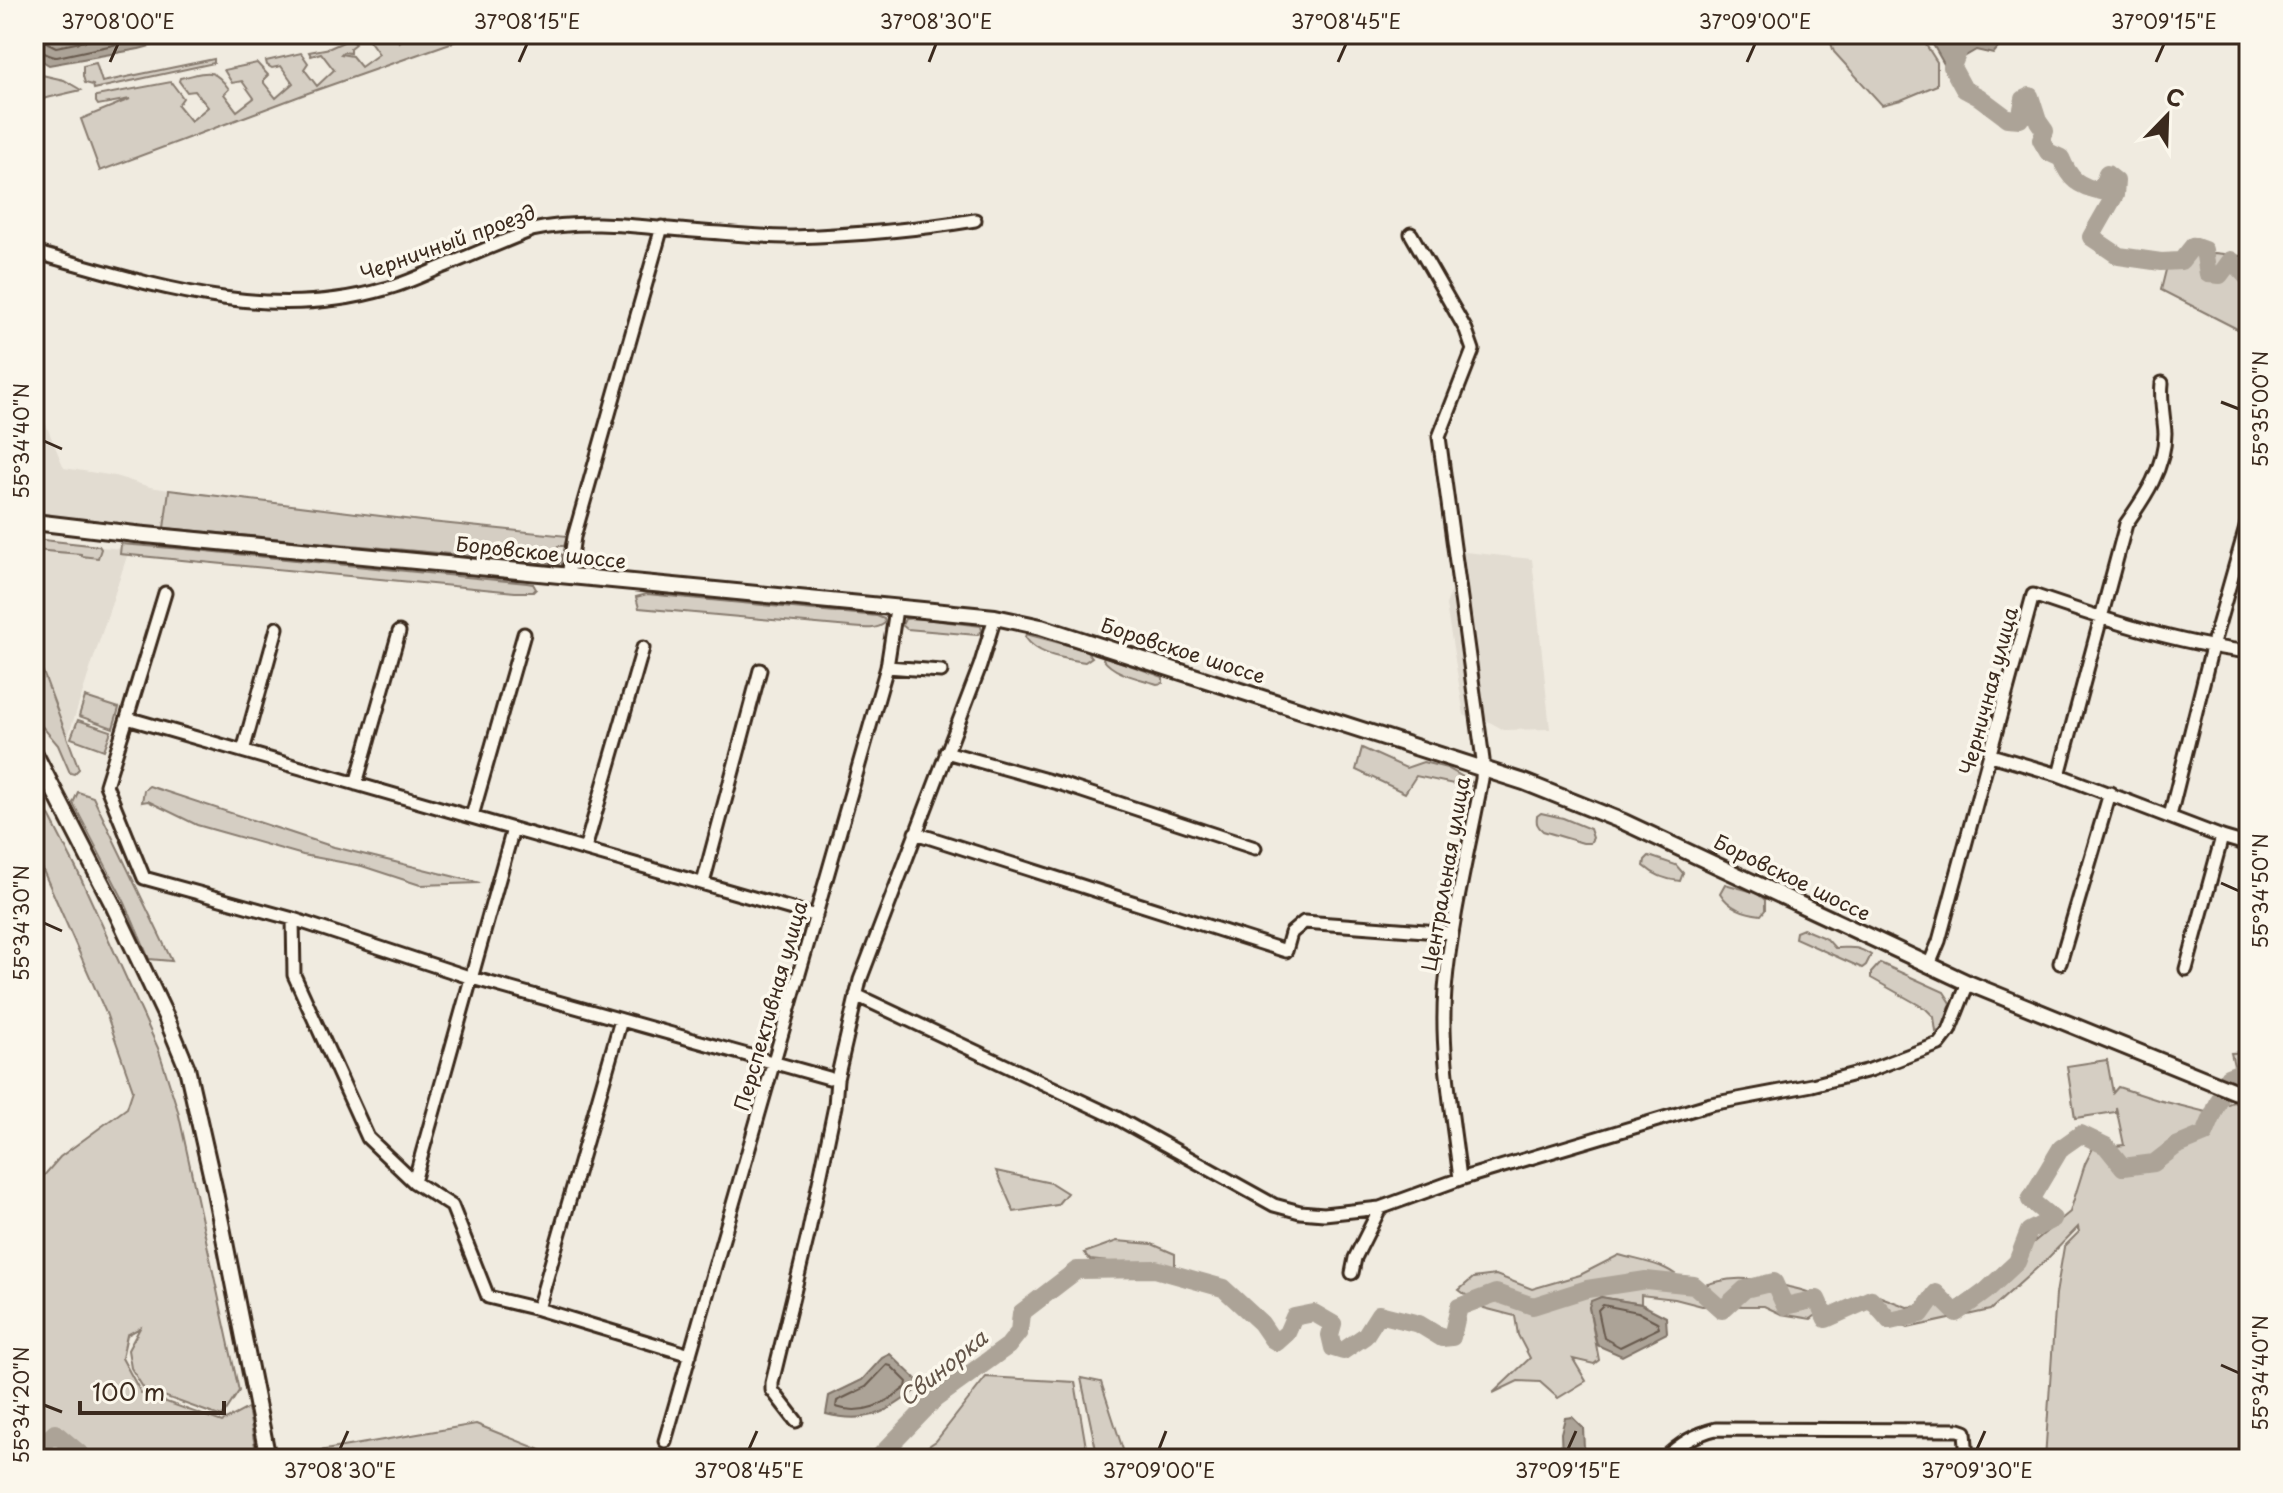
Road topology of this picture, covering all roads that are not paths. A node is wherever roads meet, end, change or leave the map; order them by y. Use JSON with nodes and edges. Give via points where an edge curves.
{"nodes":[{"id":1,"x":975,"y":220,"type":"dead end"},
{"id":2,"x":662,"y":227,"type":"junction"},
{"id":3,"x":1411,"y":234,"type":"dead end"},
{"id":4,"x":34,"y":252,"type":"edge"},
{"id":5,"x":2162,"y":383,"type":"dead end"},
{"id":6,"x":2249,"y":517,"type":"edge"},
{"id":7,"x":34,"y":522,"type":"edge"},
{"id":8,"x":568,"y":576,"type":"junction"},
{"id":9,"x":165,"y":593,"type":"dead end"},
{"id":10,"x":896,"y":609,"type":"junction"},
{"id":11,"x":995,"y":617,"type":"junction"},
{"id":12,"x":2099,"y":617,"type":"junction"},
{"id":13,"x":277,"y":628,"type":"dead end"},
{"id":14,"x":399,"y":632,"type":"dead end"},
{"id":15,"x":524,"y":634,"type":"dead end"},
{"id":16,"x":2212,"y":647,"type":"junction"},
{"id":17,"x":643,"y":648,"type":"dead end"},
{"id":18,"x":2249,"y":652,"type":"edge"},
{"id":19,"x":887,"y":667,"type":"junction"},
{"id":20,"x":760,"y":670,"type":"dead end"},
{"id":21,"x":941,"y":671,"type":"dead end"},
{"id":22,"x":127,"y":718,"type":"junction"},
{"id":23,"x":243,"y":751,"type":"junction"},
{"id":24,"x":34,"y":752,"type":"edge"},
{"id":25,"x":946,"y":752,"type":"junction"},
{"id":26,"x":1991,"y":755,"type":"junction"},
{"id":27,"x":1482,"y":767,"type":"junction"},
{"id":28,"x":2059,"y":775,"type":"junction"},
{"id":29,"x":356,"y":784,"type":"junction"},
{"id":30,"x":2110,"y":793,"type":"junction"},
{"id":31,"x":472,"y":816,"type":"junction"},
{"id":32,"x":2170,"y":816,"type":"junction"},
{"id":33,"x":513,"y":829,"type":"junction"},
{"id":34,"x":915,"y":833,"type":"junction"},
{"id":35,"x":2222,"y":837,"type":"junction"},
{"id":36,"x":2249,"y":845,"type":"edge"},
{"id":37,"x":1255,"y":848,"type":"dead end"},
{"id":38,"x":585,"y":849,"type":"junction"},
{"id":39,"x":703,"y":883,"type":"junction"},
{"id":40,"x":816,"y":916,"type":"junction"},
{"id":41,"x":293,"y":919,"type":"junction"},
{"id":42,"x":1452,"y":933,"type":"junction"},
{"id":43,"x":2060,"y":963,"type":"dead end"},
{"id":44,"x":1929,"y":965,"type":"junction"},
{"id":45,"x":2186,"y":969,"type":"dead end"},
{"id":46,"x":472,"y":978,"type":"junction"},
{"id":47,"x":1968,"y":983,"type":"junction"},
{"id":48,"x":856,"y":995,"type":"junction"},
{"id":49,"x":621,"y":1020,"type":"junction"},
{"id":50,"x":774,"y":1062,"type":"junction"},
{"id":51,"x":829,"y":1078,"type":"dead end"},
{"id":52,"x":2249,"y":1097,"type":"edge"},
{"id":53,"x":1460,"y":1179,"type":"junction"},
{"id":54,"x":414,"y":1182,"type":"junction"},
{"id":55,"x":1380,"y":1208,"type":"junction"},
{"id":56,"x":1352,"y":1273,"type":"dead end"},
{"id":57,"x":538,"y":1309,"type":"junction"},
{"id":58,"x":690,"y":1355,"type":"junction"},
{"id":59,"x":796,"y":1421,"type":"dead end"},
{"id":60,"x":665,"y":1441,"type":"dead end"},
{"id":61,"x":268,"y":1459,"type":"edge"},
{"id":62,"x":1664,"y":1459,"type":"edge"},
{"id":63,"x":1967,"y":1459,"type":"edge"}],
"edges":[{"from":1,"to":2,"type":"street","name":"Черничный проезд","via":[[791,237]]},
{"from":2,"to":4,"type":"street","name":"Черничный проезд","via":[[549,226],[384,290],[320,301],[252,303],[188,294]]},
{"from":2,"to":8,"type":"street","via":[[574,537]]},
{"from":3,"to":27,"type":"street","name":"Центральная улица","via":[[1473,350],[1439,437]]},
{"from":5,"to":12,"type":"street","via":[[2165,434],[2159,463],[2126,524]]},
{"from":6,"to":16,"type":"street"},
{"from":7,"to":8,"type":"main road","name":"Боровское шоссе"},
{"from":8,"to":10,"type":"main road","name":"Боровское шоссе"},
{"from":9,"to":22,"type":"street"},
{"from":10,"to":11,"type":"main road","name":"Боровское шоссе"},
{"from":10,"to":19,"type":"street","name":"Перспективная улица"},
{"from":11,"to":25,"type":"street"},
{"from":11,"to":27,"type":"main road","name":"Боровское шоссе","via":[[1063,633]]},
{"from":12,"to":16,"type":"street","name":"Черничная улица"},
{"from":12,"to":26,"type":"street","name":"Черничная улица","via":[[2033,595]]},
{"from":12,"to":28,"type":"street"},
{"from":13,"to":23,"type":"street"},
{"from":14,"to":29,"type":"street"},
{"from":15,"to":31,"type":"street"},
{"from":16,"to":18,"type":"street","name":"Черничная улица"},
{"from":16,"to":32,"type":"street"},
{"from":17,"to":38,"type":"street"},
{"from":19,"to":21,"type":"street"},
{"from":19,"to":40,"type":"street","name":"Перспективная улица"},
{"from":20,"to":39,"type":"street"},
{"from":22,"to":23,"type":"street"},
{"from":22,"to":41,"type":"street","via":[[106,785],[144,878]]},
{"from":23,"to":29,"type":"street"},
{"from":24,"to":61,"type":"main road","via":[[112,903],[187,1068]]},
{"from":25,"to":34,"type":"street"},
{"from":25,"to":37,"type":"street"},
{"from":26,"to":28,"type":"street"},
{"from":26,"to":44,"type":"street","name":"Черничная улица"},
{"from":27,"to":42,"type":"street","name":"Центральная улица"},
{"from":27,"to":44,"type":"main road","name":"Боровское шоссе","via":[[1624,822]]},
{"from":28,"to":30,"type":"street"},
{"from":29,"to":31,"type":"street"},
{"from":30,"to":32,"type":"street"},
{"from":30,"to":43,"type":"street"},
{"from":31,"to":33,"type":"street"},
{"from":32,"to":35,"type":"street"},
{"from":33,"to":38,"type":"street"},
{"from":33,"to":46,"type":"street"},
{"from":34,"to":42,"type":"street","via":[[1286,951],[1291,933],[1304,922]]},
{"from":34,"to":48,"type":"street"},
{"from":35,"to":36,"type":"street"},
{"from":35,"to":45,"type":"street"},
{"from":38,"to":39,"type":"street"},
{"from":39,"to":40,"type":"street"},
{"from":40,"to":50,"type":"street","name":"Перспективная улица"},
{"from":41,"to":46,"type":"street"},
{"from":41,"to":54,"type":"street","via":[[294,975],[348,1096],[368,1138]]},
{"from":42,"to":53,"type":"street","name":"Центральная улица","via":[[1444,1012]]},
{"from":44,"to":47,"type":"main road","name":"Боровское шоссе"},
{"from":46,"to":49,"type":"street"},
{"from":46,"to":54,"type":"street"},
{"from":47,"to":52,"type":"main road","name":"Боровское шоссе"},
{"from":47,"to":53,"type":"street","via":[[1939,1044],[1870,1070],[1711,1104]]},
{"from":48,"to":55,"type":"street","via":[[1117,1118],[1274,1205],[1324,1214]]},
{"from":48,"to":59,"type":"street","via":[[772,1383]]},
{"from":49,"to":50,"type":"street"},
{"from":49,"to":57,"type":"street"},
{"from":50,"to":51,"type":"street"},
{"from":50,"to":58,"type":"street","name":"Перспективная улица"},
{"from":53,"to":55,"type":"street"},
{"from":54,"to":57,"type":"street","via":[[452,1206],[488,1297]]},
{"from":55,"to":56,"type":"street"},
{"from":57,"to":58,"type":"street"},
{"from":58,"to":60,"type":"street","name":"Перспективная улица"},
{"from":62,"to":63,"type":"street","via":[[1686,1441],[1716,1429],[1959,1430],[1967,1438]]}]}
